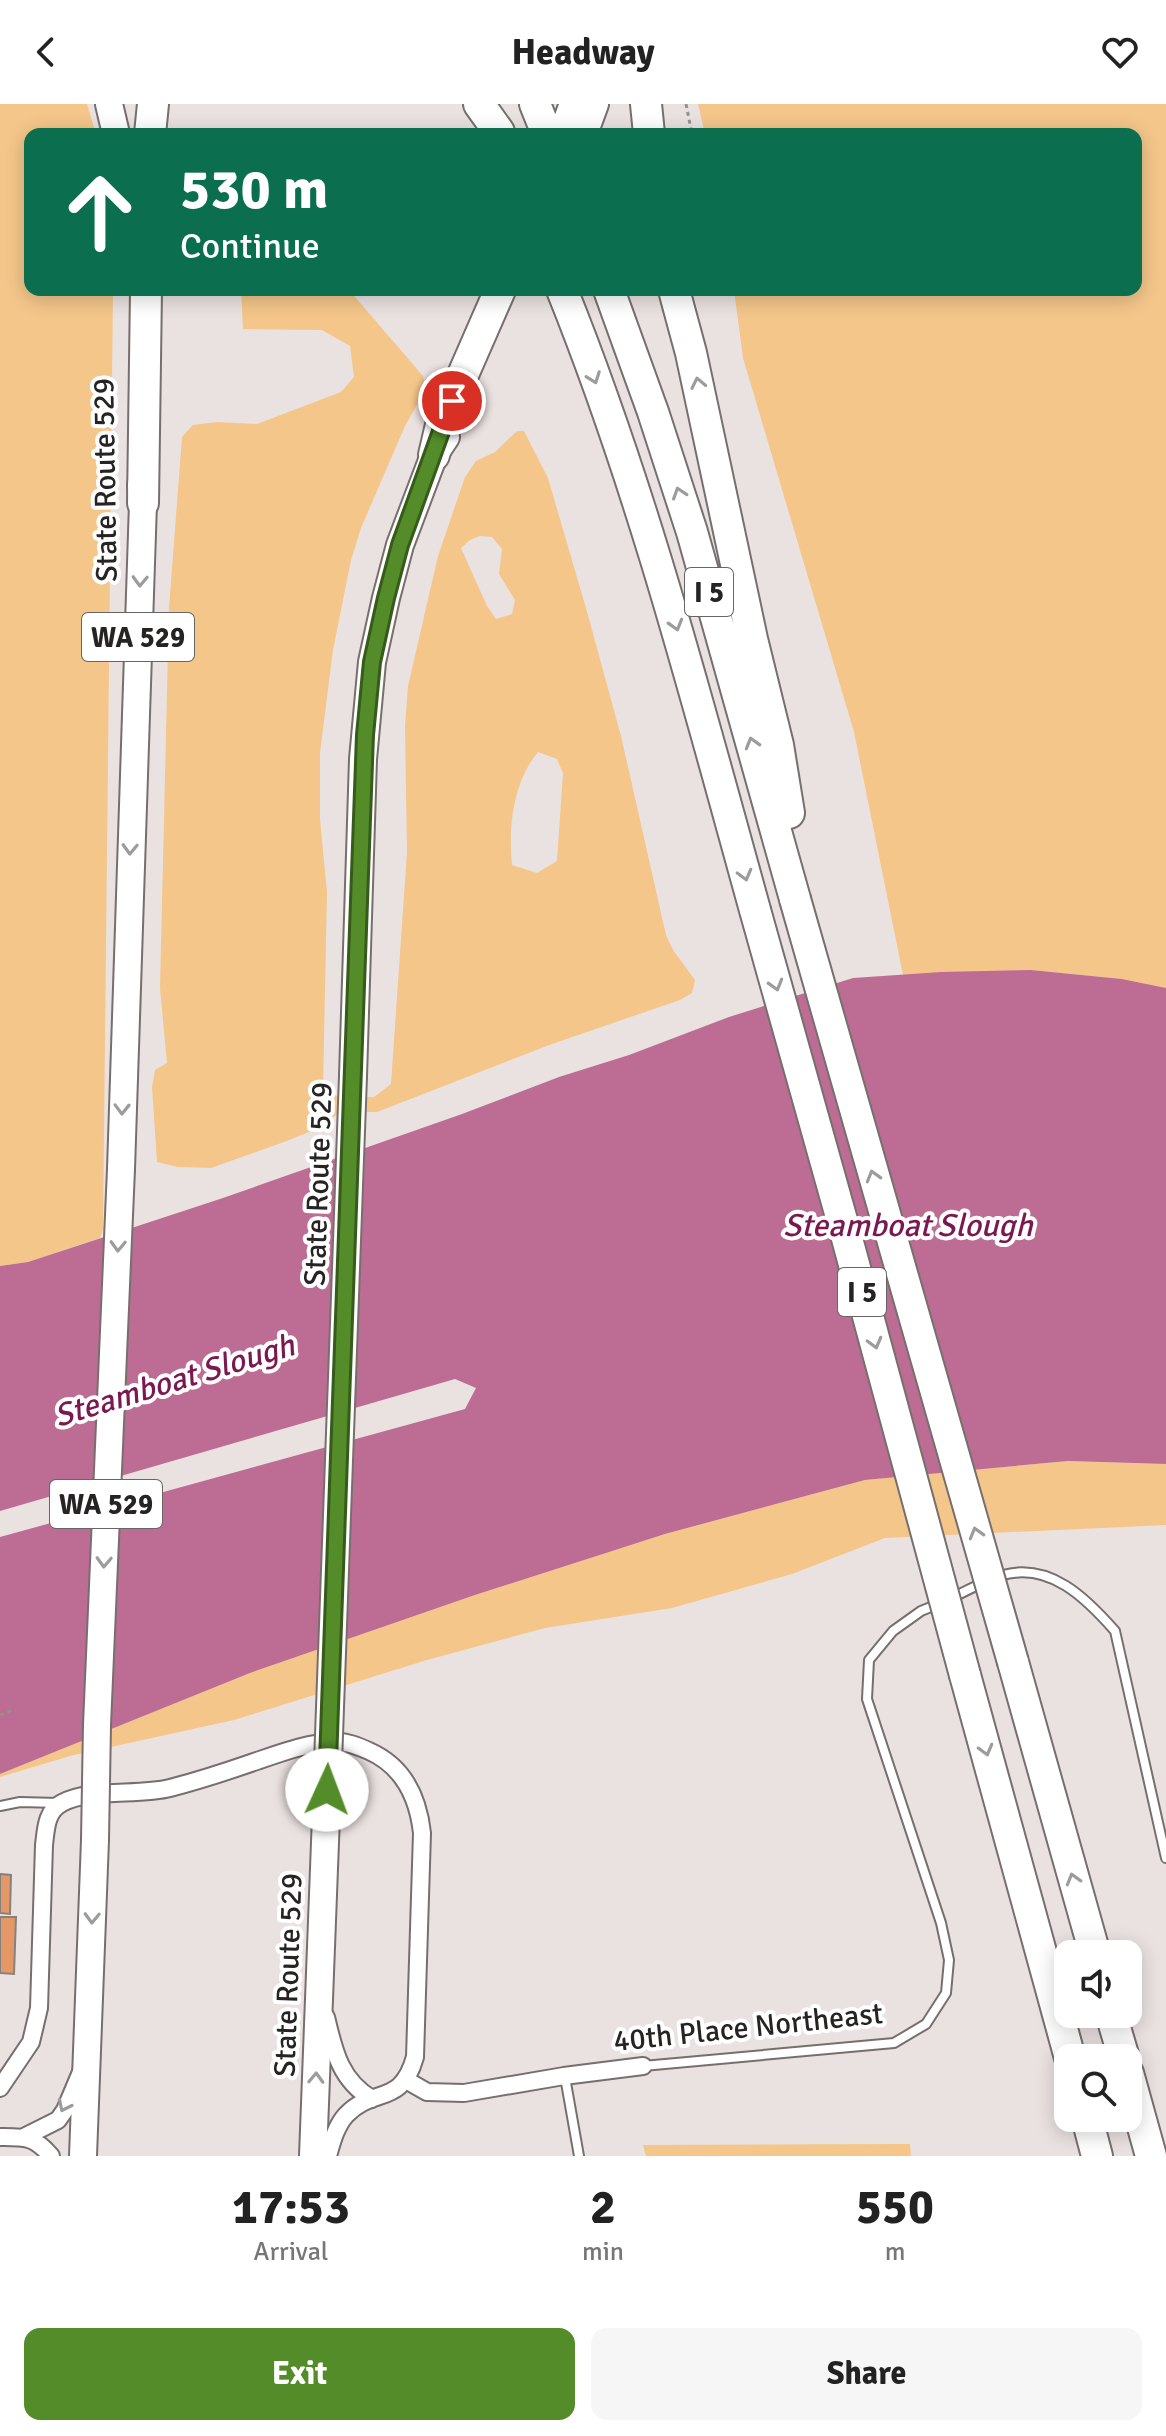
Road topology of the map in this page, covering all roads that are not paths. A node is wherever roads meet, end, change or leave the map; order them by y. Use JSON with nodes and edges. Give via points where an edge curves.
{"nodes":[{"id":1,"x":109,"y":104,"type":"edge"},
{"id":2,"x":153,"y":104,"type":"edge"},
{"id":3,"x":479,"y":104,"type":"edge"},
{"id":4,"x":486,"y":104,"type":"edge"},
{"id":5,"x":535,"y":104,"type":"edge"},
{"id":6,"x":575,"y":104,"type":"edge"},
{"id":7,"x":595,"y":104,"type":"edge"},
{"id":8,"x":646,"y":104,"type":"edge"},
{"id":9,"x":115,"y":128,"type":"edge"},
{"id":10,"x":151,"y":128,"type":"edge"},
{"id":11,"x":496,"y":128,"type":"edge"},
{"id":12,"x":497,"y":128,"type":"edge"},
{"id":13,"x":545,"y":128,"type":"edge"},
{"id":14,"x":566,"y":128,"type":"edge"},
{"id":15,"x":586,"y":128,"type":"edge"},
{"id":16,"x":648,"y":128,"type":"edge"},
{"id":17,"x":133,"y":296,"type":"edge"},
{"id":18,"x":146,"y":296,"type":"edge"},
{"id":19,"x":497,"y":296,"type":"edge"},
{"id":20,"x":509,"y":296,"type":"edge"},
{"id":21,"x":611,"y":296,"type":"edge"},
{"id":22,"x":676,"y":296,"type":"edge"},
{"id":23,"x":565,"y":297,"type":"edge"},
{"id":24,"x":434,"y":455,"type":"junction"},
{"id":25,"x":143,"y":503,"type":"junction"},
{"id":26,"x":795,"y":899,"type":"junction"},
{"id":27,"x":60,"y":1803,"type":"junction"},
{"id":28,"x":0,"y":1806,"type":"edge"},
{"id":29,"x":1166,"y":1858,"type":"edge"},
{"id":30,"x":1091,"y":1940,"type":"edge"},
{"id":31,"x":320,"y":1990,"type":"junction"},
{"id":32,"x":1066,"y":2044,"type":"edge"},
{"id":33,"x":87,"y":2059,"type":"junction"},
{"id":34,"x":643,"y":2066,"type":"joint"},
{"id":35,"x":564,"y":2076,"type":"junction"},
{"id":36,"x":406,"y":2080,"type":"junction"},
{"id":37,"x":0,"y":2088,"type":"edge"},
{"id":38,"x":372,"y":2099,"type":"junction"},
{"id":39,"x":1142,"y":2124,"type":"edge"},
{"id":40,"x":1091,"y":2132,"type":"edge"},
{"id":41,"x":0,"y":2137,"type":"edge"},
{"id":42,"x":24,"y":2137,"type":"junction"},
{"id":43,"x":51,"y":2156,"type":"edge"},
{"id":44,"x":83,"y":2156,"type":"edge"},
{"id":45,"x":313,"y":2156,"type":"edge"},
{"id":46,"x":328,"y":2156,"type":"edge"},
{"id":47,"x":579,"y":2156,"type":"edge"},
{"id":48,"x":1097,"y":2156,"type":"edge"},
{"id":49,"x":1151,"y":2156,"type":"edge"}],
"edges":[{"from":1,"to":9,"type":"main road"},
{"from":2,"to":10,"type":"highway"},
{"from":3,"to":11,"type":"highway"},
{"from":4,"to":12,"type":"highway"},
{"from":5,"to":13,"type":"highway"},
{"from":6,"to":14,"type":"highway"},
{"from":7,"to":15,"type":"main road"},
{"from":8,"to":16,"type":"highway"},
{"from":17,"to":25,"type":"main road","name":"State Route 529","number":"WA 529"},
{"from":18,"to":25,"type":"highway"},
{"from":19,"to":24,"type":"highway","via":[[441,425]]},
{"from":20,"to":24,"type":"main road","name":"State Route 529","via":[[451,430]]},
{"from":26,"to":21,"type":"highway","number":"I 5","one_way":true,"via":[[692,532]]},
{"from":26,"to":22,"type":"highway","one_way":true,"via":[[792,834],[778,745]]},
{"from":23,"to":32,"type":"highway","number":"I 5","one_way":true,"bridge":true,"via":[[658,564]]},
{"from":24,"to":31,"type":"main road","name":"State Route 529","bridge":true,"via":[[400,545],[372,662],[363,759]]},
{"from":25,"to":33,"type":"main road","name":"State Route 529","number":"WA 529","one_way":true,"bridge":true},
{"from":30,"to":26,"type":"highway","number":"I 5","one_way":true,"bridge":true},
{"from":27,"to":28,"type":"lane"},
{"from":27,"to":36,"type":"street","via":[[75,1797],[167,1789],[295,1748],[336,1741],[384,1758],[413,1795],[422,1833],[415,2047]]},
{"from":27,"to":37,"type":"street","via":[[47,1822],[44,1845],[36,2026]]},
{"from":29,"to":34,"type":"lane","name":"40th Place Northeast","via":[[1115,1631],[1074,1590],[1037,1573],[1004,1575],[921,1611],[893,1631],[869,1660],[867,1699],[949,1960],[946,1993],[926,2024],[894,2043]]},
{"from":31,"to":38,"type":"street","via":[[338,2063],[350,2083]]},
{"from":45,"to":31,"type":"main road","name":"State Route 529","one_way":true},
{"from":33,"to":42,"type":"street","one_way":true,"via":[[58,2120]]},
{"from":33,"to":44,"type":"main road","name":"State Route 529","number":"WA 529"},
{"from":34,"to":35,"type":"street","name":"40th Place Northeast"},
{"from":35,"to":36,"type":"street","name":"40th Place Northeast","via":[[464,2093],[427,2092]]},
{"from":35,"to":47,"type":"lane"},
{"from":36,"to":38,"type":"street"},
{"from":38,"to":46,"type":"street","via":[[343,2118]]},
{"from":39,"to":49,"type":"highway"},
{"from":40,"to":48,"type":"highway"},
{"from":41,"to":42,"type":"street"},
{"from":42,"to":43,"type":"street","via":[[39,2142]]}]}
